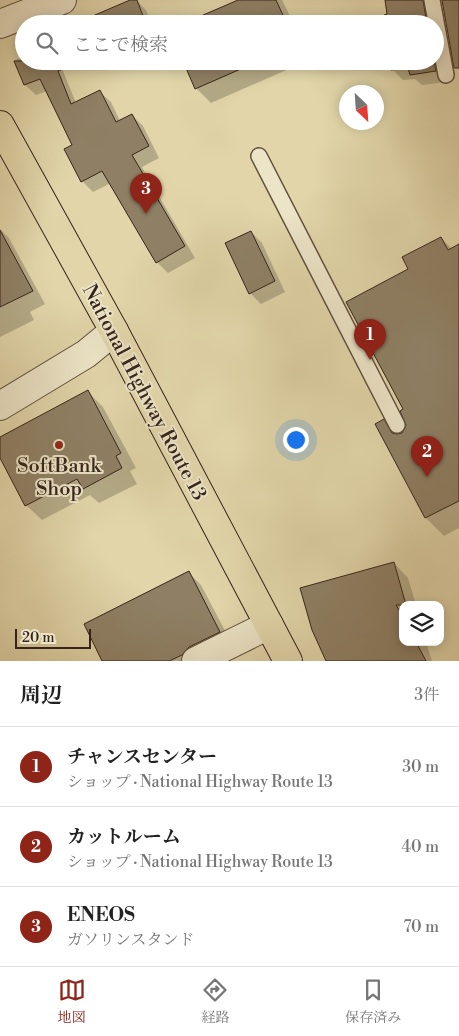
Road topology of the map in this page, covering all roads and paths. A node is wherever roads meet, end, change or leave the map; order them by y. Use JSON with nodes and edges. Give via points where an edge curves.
{"nodes":[{"id":1,"x":62,"y":0,"type":"edge"},
{"id":2,"x":432,"y":0,"type":"edge"},
{"id":3,"x":23,"y":15,"type":"edge"},
{"id":4,"x":435,"y":15,"type":"edge"},
{"id":5,"x":15,"y":18,"type":"edge"},
{"id":6,"x":0,"y":24,"type":"edge"},
{"id":7,"x":444,"y":64,"type":"edge"},
{"id":8,"x":446,"y":75,"type":"dead end"},
{"id":9,"x":4,"y":142,"type":"edge"},
{"id":10,"x":259,"y":156,"type":"dead end"},
{"id":11,"x":114,"y":332,"type":"junction"},
{"id":12,"x":0,"y":406,"type":"edge"},
{"id":13,"x":397,"y":425,"type":"dead end"},
{"id":14,"x":269,"y":625,"type":"junction"},
{"id":15,"x":196,"y":661,"type":"edge"},
{"id":16,"x":288,"y":661,"type":"edge"}],
"edges":[{"from":1,"to":3,"type":"street"},
{"from":2,"to":4,"type":"lane"},
{"from":5,"to":6,"type":"street"},
{"from":7,"to":8,"type":"lane"},
{"from":9,"to":11,"type":"highway","name":"National Highway Route 13"},
{"from":10,"to":13,"type":"lane"},
{"from":11,"to":12,"type":"street","via":[[86,354]]},
{"from":11,"to":14,"type":"highway","name":"National Highway Route 13"},
{"from":14,"to":15,"type":"street"},
{"from":14,"to":16,"type":"highway","name":"National Highway Route 13"}]}
